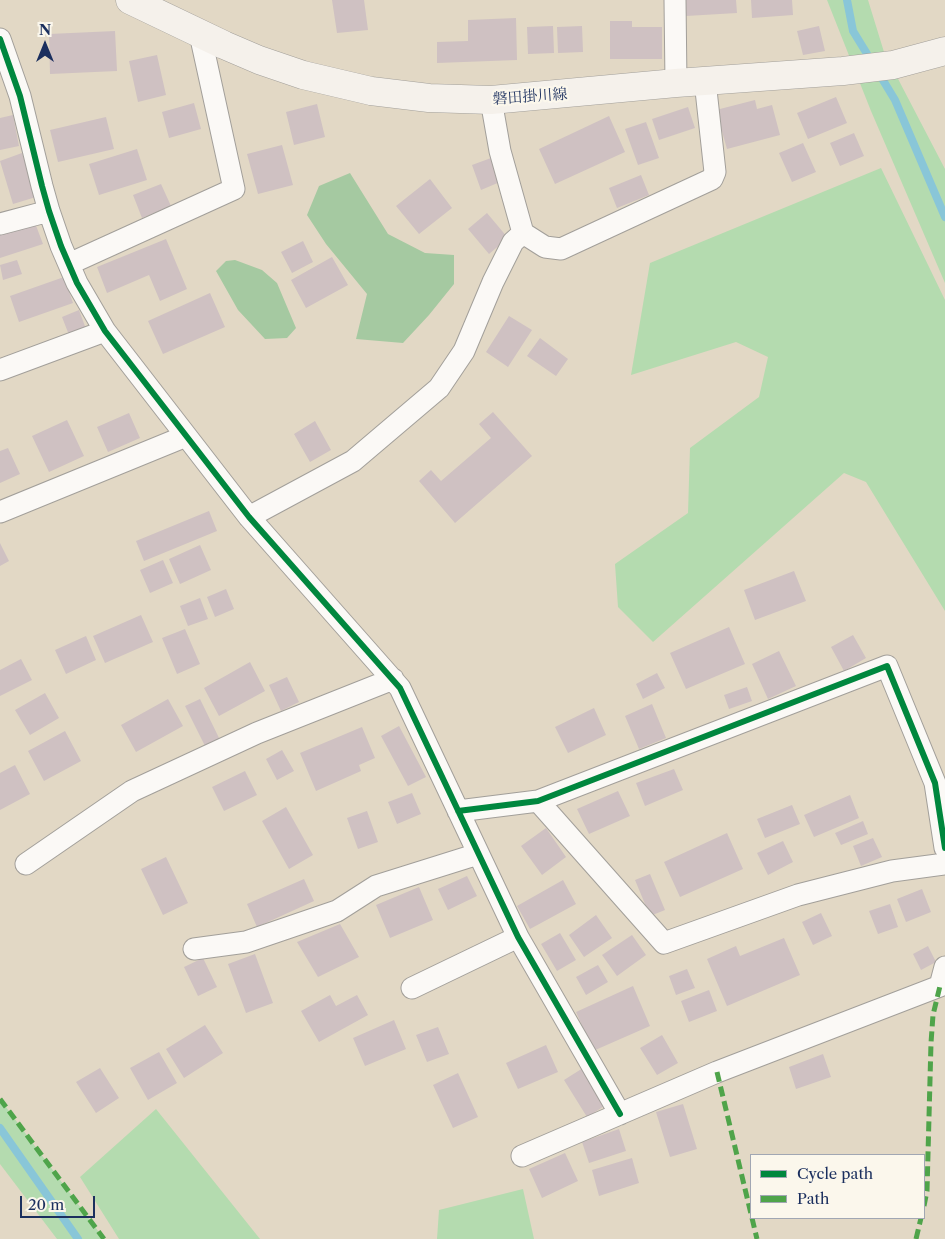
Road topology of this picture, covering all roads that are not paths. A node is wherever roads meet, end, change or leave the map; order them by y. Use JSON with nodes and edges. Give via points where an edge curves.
{"nodes":[{"id":1,"x":130,"y":0,"type":"edge"},
{"id":2,"x":675,"y":0,"type":"edge"},
{"id":3,"x":200,"y":34,"type":"junction"},
{"id":4,"x":0,"y":39,"type":"edge"},
{"id":5,"x":945,"y":52,"type":"edge"},
{"id":6,"x":705,"y":81,"type":"junction"},
{"id":7,"x":676,"y":83,"type":"junction"},
{"id":8,"x":9,"y":90,"type":"edge"},
{"id":9,"x":491,"y":100,"type":"junction"},
{"id":10,"x":50,"y":212,"type":"junction"},
{"id":11,"x":0,"y":224,"type":"edge"},
{"id":12,"x":523,"y":233,"type":"junction"},
{"id":13,"x":69,"y":264,"type":"junction"},
{"id":14,"x":105,"y":331,"type":"junction"},
{"id":15,"x":0,"y":370,"type":"edge"},
{"id":16,"x":186,"y":436,"type":"junction"},
{"id":17,"x":0,"y":512,"type":"edge"},
{"id":18,"x":249,"y":517,"type":"junction"},
{"id":19,"x":393,"y":680,"type":"junction"},
{"id":20,"x":538,"y":801,"type":"junction"},
{"id":21,"x":458,"y":811,"type":"junction"},
{"id":22,"x":945,"y":848,"type":"edge"},
{"id":23,"x":478,"y":854,"type":"junction"},
{"id":24,"x":26,"y":864,"type":"dead end"},
{"id":25,"x":945,"y":864,"type":"edge"},
{"id":26,"x":518,"y":938,"type":"junction"},
{"id":27,"x":194,"y":949,"type":"dead end"},
{"id":28,"x":945,"y":967,"type":"edge"},
{"id":29,"x":412,"y":988,"type":"dead end"},
{"id":30,"x":620,"y":1114,"type":"junction"},
{"id":31,"x":522,"y":1156,"type":"dead end"}],
"edges":[{"from":1,"to":3,"type":"main road","name":"磐田掛川線"},
{"from":2,"to":7,"type":"street"},
{"from":3,"to":9,"type":"main road","name":"磐田掛川線","via":[[259,60],[332,83],[430,98]]},
{"from":3,"to":13,"type":"street","via":[[234,189]]},
{"from":4,"to":8,"type":"street"},
{"from":5,"to":6,"type":"main road","name":"磐田掛川線","via":[[893,65]]},
{"from":6,"to":7,"type":"main road","name":"磐田掛川線"},
{"from":6,"to":12,"type":"street","via":[[715,172],[712,179],[562,249],[545,248]]},
{"from":7,"to":9,"type":"main road","name":"磐田掛川線"},
{"from":8,"to":10,"type":"street"},
{"from":9,"to":12,"type":"street","via":[[500,151]]},
{"from":10,"to":11,"type":"street"},
{"from":10,"to":13,"type":"street"},
{"from":12,"to":18,"type":"street","via":[[513,242],[464,351],[439,388],[353,461]]},
{"from":13,"to":14,"type":"street"},
{"from":14,"to":15,"type":"street"},
{"from":14,"to":16,"type":"street"},
{"from":16,"to":17,"type":"street"},
{"from":16,"to":18,"type":"street"},
{"from":18,"to":19,"type":"street"},
{"from":19,"to":21,"type":"street","via":[[400,688]]},
{"from":19,"to":24,"type":"street","via":[[257,733],[132,791]]},
{"from":20,"to":21,"type":"street"},
{"from":20,"to":22,"type":"street","via":[[887,666],[935,783]]},
{"from":20,"to":25,"type":"street","via":[[664,943],[798,895],[892,871]]},
{"from":21,"to":23,"type":"street"},
{"from":23,"to":26,"type":"street"},
{"from":23,"to":27,"type":"street","via":[[376,886],[337,911],[246,942]]},
{"from":26,"to":29,"type":"street"},
{"from":26,"to":30,"type":"street"},
{"from":28,"to":30,"type":"street","via":[[940,986],[717,1072]]},
{"from":30,"to":31,"type":"street"}]}
